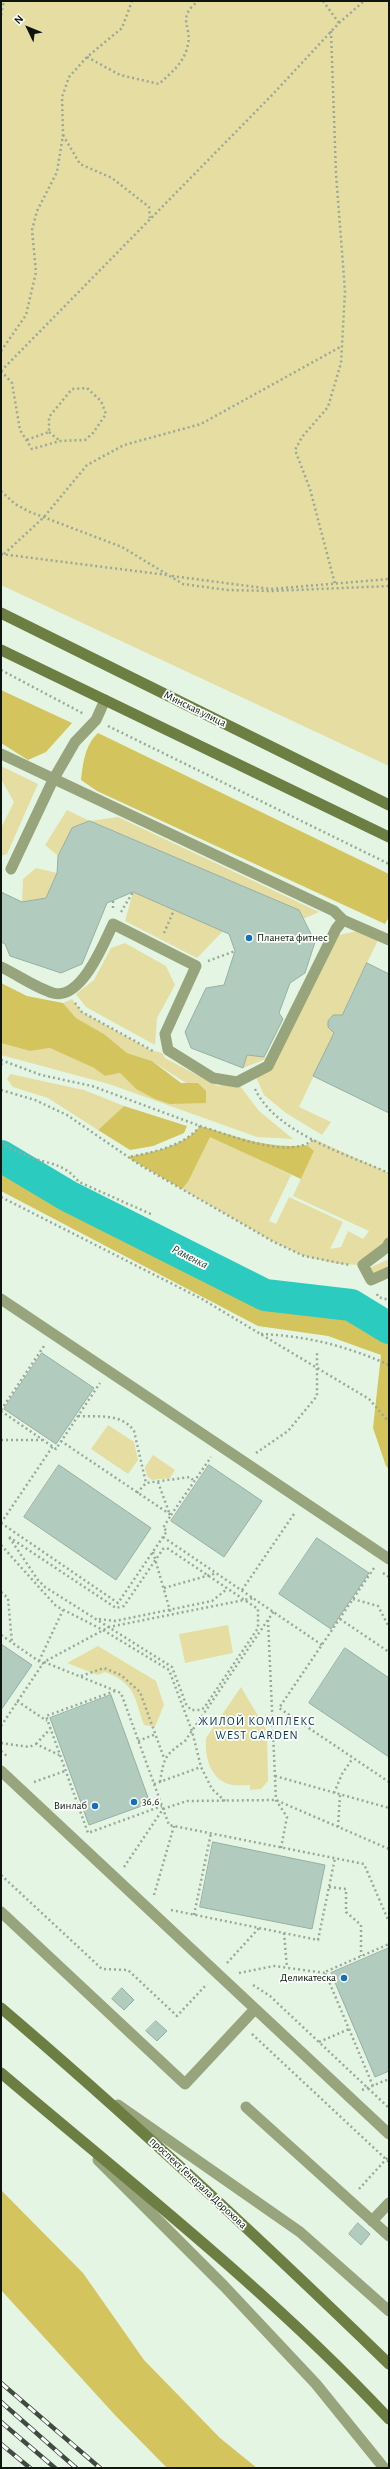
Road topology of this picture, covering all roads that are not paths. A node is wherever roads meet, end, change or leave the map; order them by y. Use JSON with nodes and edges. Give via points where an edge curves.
{"nodes":[{"id":1,"x":1,"y":613,"type":"edge"},
{"id":2,"x":1,"y":650,"type":"edge"},
{"id":3,"x":105,"y":700,"type":"junction"},
{"id":4,"x":1,"y":754,"type":"edge"},
{"id":5,"x":53,"y":780,"type":"junction"},
{"id":6,"x":389,"y":805,"type":"edge"},
{"id":7,"x":389,"y":837,"type":"edge"},
{"id":8,"x":11,"y":869,"type":"dead end"},
{"id":9,"x":343,"y":920,"type":"junction"},
{"id":10,"x":389,"y":940,"type":"edge"},
{"id":11,"x":1,"y":967,"type":"edge"},
{"id":12,"x":389,"y":1243,"type":"edge"},
{"id":13,"x":389,"y":1272,"type":"edge"},
{"id":14,"x":1,"y":1299,"type":"edge"},
{"id":15,"x":389,"y":1559,"type":"edge"},
{"id":16,"x":1,"y":1771,"type":"edge"},
{"id":17,"x":1,"y":1912,"type":"edge"},
{"id":18,"x":1,"y":2008,"type":"edge"},
{"id":19,"x":254,"y":2010,"type":"junction"},
{"id":20,"x":1,"y":2073,"type":"edge"},
{"id":21,"x":100,"y":2093,"type":"junction"},
{"id":22,"x":246,"y":2107,"type":"dead end"},
{"id":23,"x":68,"y":2130,"type":"junction"},
{"id":24,"x":389,"y":2134,"type":"edge"},
{"id":25,"x":389,"y":2203,"type":"edge"},
{"id":26,"x":372,"y":2221,"type":"junction"},
{"id":27,"x":389,"y":2236,"type":"edge"},
{"id":28,"x":389,"y":2311,"type":"edge"},
{"id":29,"x":389,"y":2364,"type":"edge"},
{"id":30,"x":389,"y":2419,"type":"edge"},
{"id":31,"x":384,"y":2468,"type":"edge"}],
"edges":[{"from":1,"to":6,"type":"main road","name":"Минская улица"},
{"from":2,"to":3,"type":"main road"},
{"from":3,"to":5,"type":"street","via":[[96,720],[75,742]]},
{"from":3,"to":7,"type":"main road"},
{"from":4,"to":5,"type":"street"},
{"from":5,"to":8,"type":"street"},
{"from":5,"to":9,"type":"street","via":[[334,911]]},
{"from":9,"to":10,"type":"street"},
{"from":9,"to":11,"type":"street","via":[[336,929],[268,1066],[237,1082],[213,1078],[168,1050],[165,1034],[196,966],[113,924],[87,975],[68,992],[54,994]]},
{"from":12,"to":13,"type":"street","via":[[363,1265],[370,1280]]},
{"from":14,"to":15,"type":"street","via":[[242,1463]]},
{"from":16,"to":19,"type":"street"},
{"from":17,"to":19,"type":"street","via":[[185,2084]]},
{"from":18,"to":21,"type":"main road","name":"проспект Генерала Дорохова"},
{"from":19,"to":24,"type":"street"},
{"from":20,"to":23,"type":"main road"},
{"from":21,"to":28,"type":"street","via":[[300,2232]]},
{"from":21,"to":29,"type":"main road","name":"проспект Генерала Дорохова"},
{"from":22,"to":26,"type":"street"},
{"from":23,"to":30,"type":"main road","via":[[245,2280],[362,2390]]},
{"from":23,"to":31,"type":"street","via":[[224,2286],[316,2384]]},
{"from":25,"to":26,"type":"street"},
{"from":26,"to":27,"type":"street"}]}
